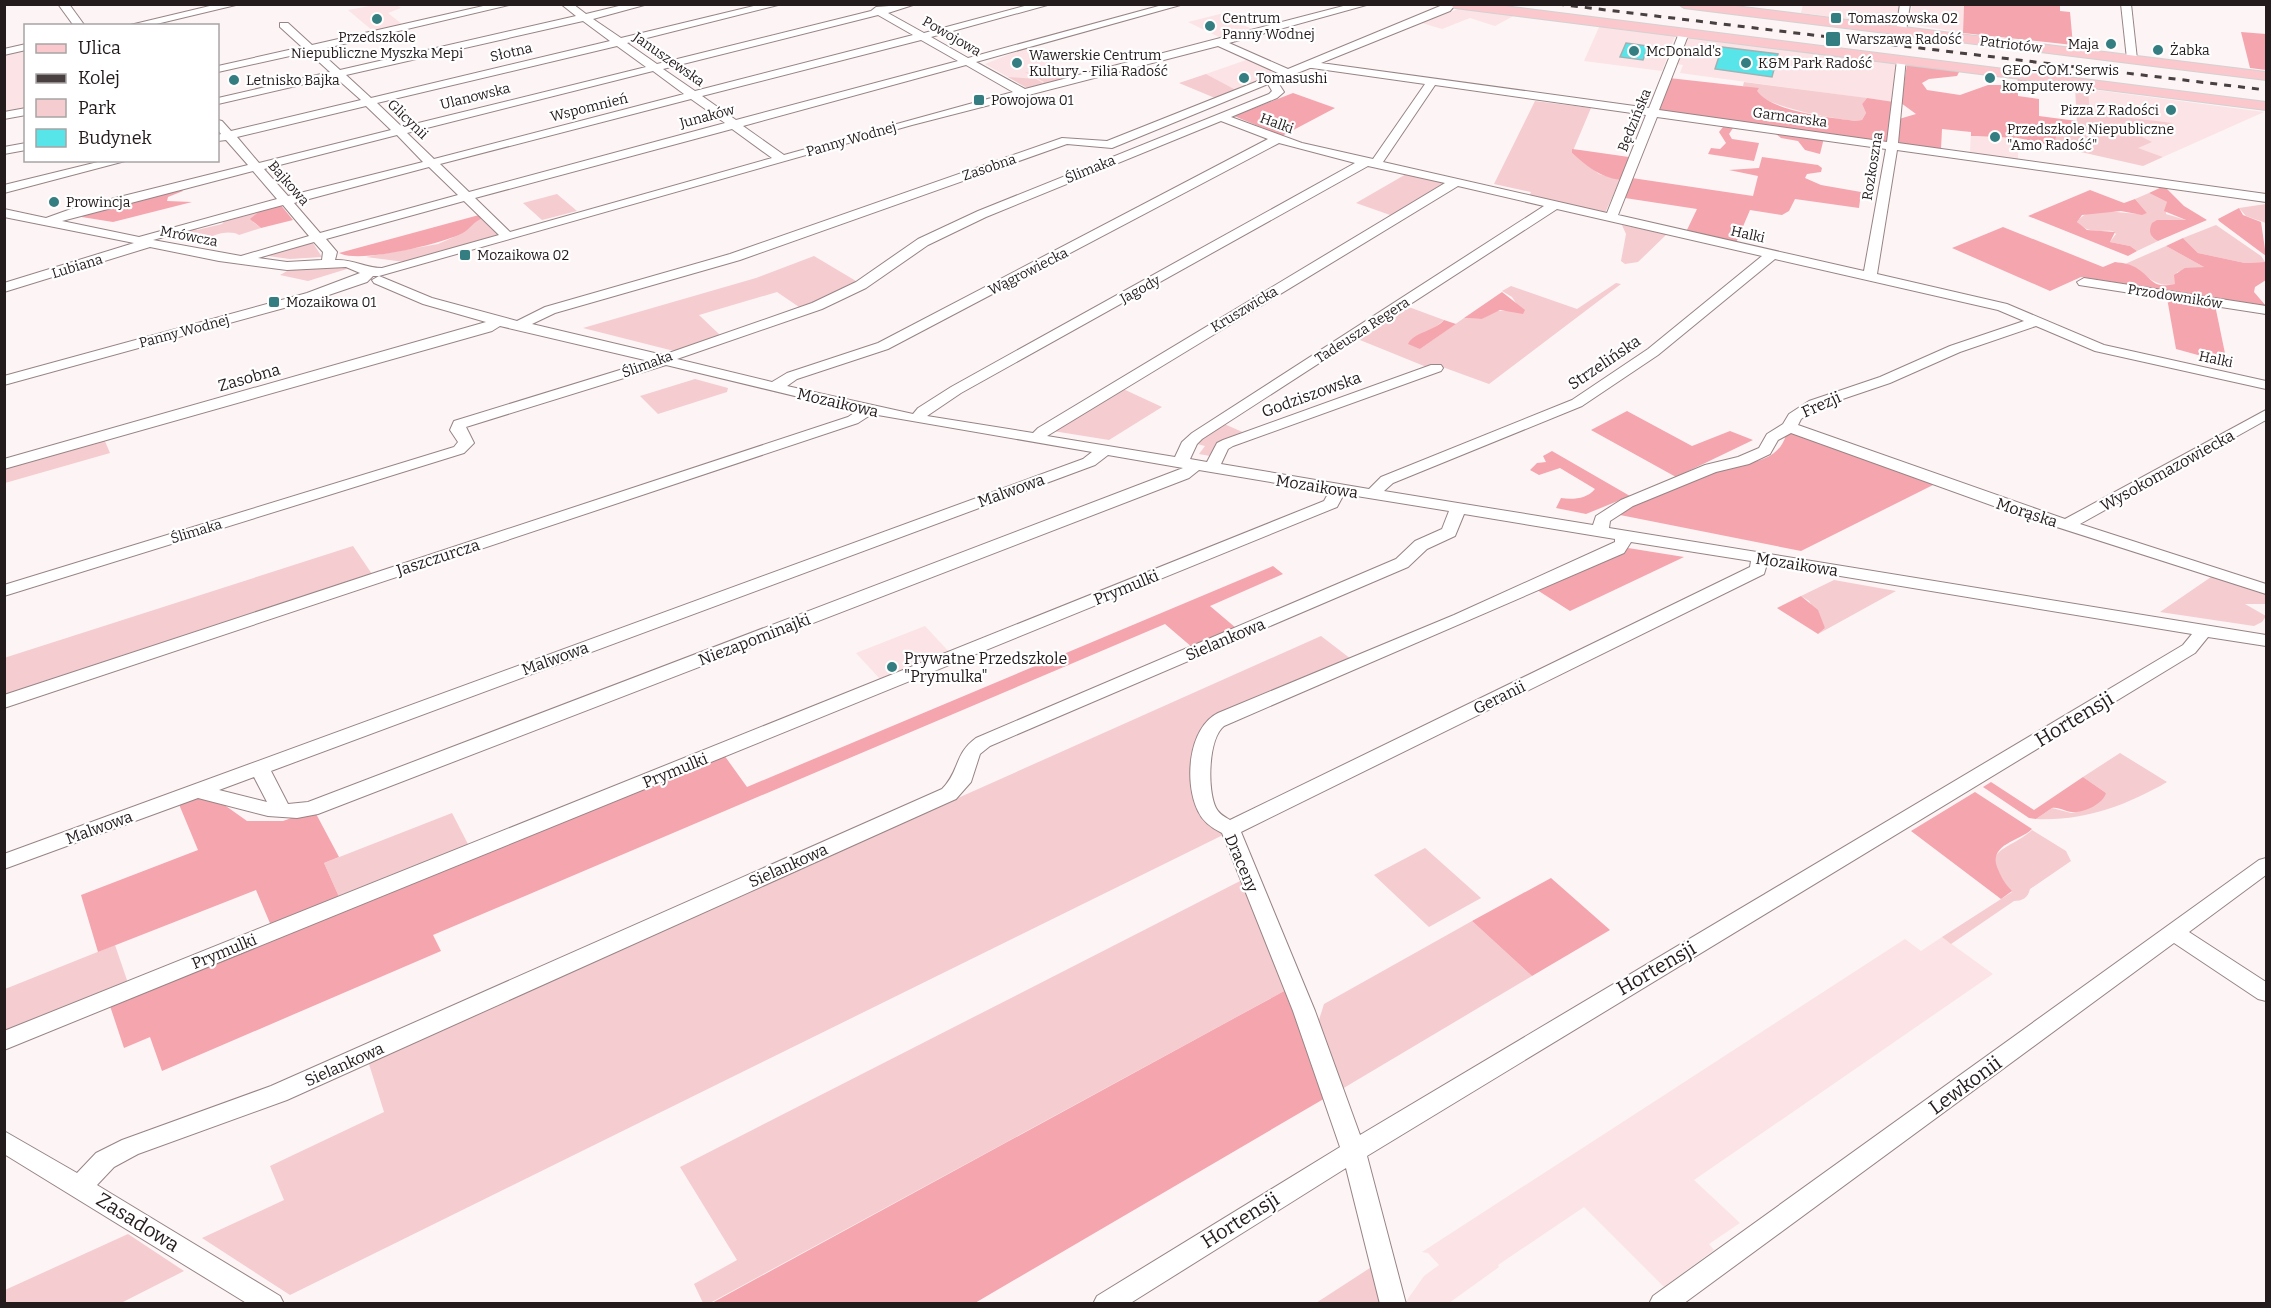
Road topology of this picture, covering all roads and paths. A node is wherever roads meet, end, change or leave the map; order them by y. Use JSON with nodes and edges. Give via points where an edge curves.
{"nodes":[{"id":1,"x":63,"y":4,"type":"edge"},
{"id":2,"x":235,"y":4,"type":"edge"},
{"id":3,"x":508,"y":4,"type":"edge"},
{"id":4,"x":566,"y":4,"type":"edge"},
{"id":5,"x":643,"y":4,"type":"edge"},
{"id":6,"x":777,"y":4,"type":"edge"},
{"id":7,"x":867,"y":4,"type":"edge"},
{"id":8,"x":911,"y":4,"type":"edge"},
{"id":9,"x":1046,"y":4,"type":"edge"},
{"id":10,"x":1179,"y":4,"type":"edge"},
{"id":11,"x":1365,"y":4,"type":"edge"},
{"id":12,"x":1380,"y":4,"type":"edge"},
{"id":13,"x":1453,"y":4,"type":"edge"},
{"id":14,"x":1684,"y":4,"type":"edge"},
{"id":15,"x":1905,"y":4,"type":"edge"},
{"id":16,"x":2126,"y":4,"type":"edge"},
{"id":17,"x":1474,"y":5,"type":"edge"},
{"id":18,"x":880,"y":12,"type":"junction"},
{"id":19,"x":1321,"y":16,"type":"junction"},
{"id":20,"x":585,"y":18,"type":"junction"},
{"id":21,"x":78,"y":24,"type":"edge"},
{"id":22,"x":139,"y":24,"type":"edge"},
{"id":23,"x":284,"y":25,"type":"dead end"},
{"id":24,"x":1901,"y":31,"type":"junction"},
{"id":25,"x":1684,"y":33,"type":"junction"},
{"id":26,"x":922,"y":36,"type":"junction"},
{"id":27,"x":619,"y":42,"type":"junction"},
{"id":28,"x":1219,"y":42,"type":"junction"},
{"id":29,"x":24,"y":47,"type":"edge"},
{"id":30,"x":310,"y":49,"type":"junction"},
{"id":31,"x":4,"y":52,"type":"edge"},
{"id":32,"x":2132,"y":59,"type":"junction"},
{"id":33,"x":1902,"y":60,"type":"junction"},
{"id":34,"x":966,"y":62,"type":"junction"},
{"id":35,"x":1310,"y":64,"type":"junction"},
{"id":36,"x":655,"y":67,"type":"junction"},
{"id":37,"x":219,"y":69,"type":"edge"},
{"id":38,"x":1288,"y":73,"type":"junction"},
{"id":39,"x":339,"y":74,"type":"junction"},
{"id":40,"x":2266,"y":76,"type":"edge"},
{"id":41,"x":1270,"y":79,"type":"junction"},
{"id":42,"x":1432,"y":82,"type":"junction"},
{"id":43,"x":1023,"y":93,"type":"junction"},
{"id":44,"x":695,"y":95,"type":"junction"},
{"id":45,"x":219,"y":101,"type":"edge"},
{"id":46,"x":369,"y":102,"type":"junction"},
{"id":47,"x":2266,"y":106,"type":"edge"},
{"id":48,"x":24,"y":111,"type":"edge"},
{"id":49,"x":1652,"y":113,"type":"junction"},
{"id":50,"x":4,"y":116,"type":"edge"},
{"id":51,"x":1221,"y":117,"type":"junction"},
{"id":52,"x":735,"y":124,"type":"junction"},
{"id":53,"x":397,"y":131,"type":"junction"},
{"id":54,"x":223,"y":137,"type":"edge"},
{"id":55,"x":1275,"y":140,"type":"junction"},
{"id":56,"x":24,"y":146,"type":"edge"},
{"id":57,"x":1892,"y":146,"type":"junction"},
{"id":58,"x":4,"y":151,"type":"edge"},
{"id":59,"x":783,"y":159,"type":"junction"},
{"id":60,"x":115,"y":162,"type":"edge"},
{"id":61,"x":431,"y":162,"type":"junction"},
{"id":62,"x":1370,"y":164,"type":"junction"},
{"id":63,"x":254,"y":167,"type":"junction"},
{"id":64,"x":1456,"y":182,"type":"junction"},
{"id":65,"x":4,"y":189,"type":"edge"},
{"id":66,"x":466,"y":195,"type":"junction"},
{"id":67,"x":2266,"y":198,"type":"edge"},
{"id":68,"x":283,"y":200,"type":"junction"},
{"id":69,"x":1554,"y":205,"type":"junction"},
{"id":70,"x":5,"y":213,"type":"edge"},
{"id":71,"x":1611,"y":218,"type":"junction"},
{"id":72,"x":47,"y":222,"type":"junction"},
{"id":73,"x":316,"y":237,"type":"junction"},
{"id":74,"x":508,"y":237,"type":"junction"},
{"id":75,"x":144,"y":242,"type":"junction"},
{"id":76,"x":1772,"y":255,"type":"junction"},
{"id":77,"x":243,"y":260,"type":"junction"},
{"id":78,"x":328,"y":264,"type":"junction"},
{"id":79,"x":373,"y":276,"type":"junction"},
{"id":80,"x":1870,"y":277,"type":"junction"},
{"id":81,"x":2084,"y":282,"type":"dead end"},
{"id":82,"x":4,"y":288,"type":"edge"},
{"id":83,"x":2266,"y":310,"type":"edge"},
{"id":84,"x":500,"y":320,"type":"junction"},
{"id":85,"x":2039,"y":321,"type":"junction"},
{"id":86,"x":520,"y":325,"type":"junction"},
{"id":87,"x":666,"y":360,"type":"junction"},
{"id":88,"x":1436,"y":368,"type":"dead end"},
{"id":89,"x":4,"y":381,"type":"edge"},
{"id":90,"x":2266,"y":385,"type":"edge"},
{"id":91,"x":775,"y":387,"type":"junction"},
{"id":92,"x":870,"y":409,"type":"junction"},
{"id":93,"x":2266,"y":414,"type":"edge"},
{"id":94,"x":917,"y":419,"type":"junction"},
{"id":95,"x":1790,"y":427,"type":"junction"},
{"id":96,"x":1036,"y":440,"type":"junction"},
{"id":97,"x":1104,"y":451,"type":"junction"},
{"id":98,"x":4,"y":464,"type":"edge"},
{"id":99,"x":1196,"y":466,"type":"junction"},
{"id":100,"x":1338,"y":489,"type":"junction"},
{"id":101,"x":1374,"y":495,"type":"junction"},
{"id":102,"x":1458,"y":508,"type":"junction"},
{"id":103,"x":2067,"y":525,"type":"junction"},
{"id":104,"x":1600,"y":531,"type":"junction"},
{"id":105,"x":1623,"y":535,"type":"junction"},
{"id":106,"x":1760,"y":558,"type":"junction"},
{"id":107,"x":2266,"y":589,"type":"edge"},
{"id":108,"x":4,"y":591,"type":"edge"},
{"id":109,"x":2204,"y":631,"type":"junction"},
{"id":110,"x":2266,"y":641,"type":"edge"},
{"id":111,"x":4,"y":702,"type":"edge"},
{"id":112,"x":259,"y":767,"type":"junction"},
{"id":113,"x":196,"y":791,"type":"junction"},
{"id":114,"x":281,"y":810,"type":"junction"},
{"id":115,"x":1230,"y":829,"type":"junction"},
{"id":116,"x":4,"y":862,"type":"edge"},
{"id":117,"x":2266,"y":865,"type":"edge"},
{"id":118,"x":2175,"y":933,"type":"junction"},
{"id":119,"x":2266,"y":993,"type":"edge"},
{"id":120,"x":4,"y":1041,"type":"edge"},
{"id":121,"x":4,"y":1141,"type":"edge"},
{"id":122,"x":1353,"y":1149,"type":"junction"},
{"id":123,"x":80,"y":1186,"type":"junction"},
{"id":124,"x":271,"y":1304,"type":"edge"},
{"id":125,"x":1106,"y":1304,"type":"edge"},
{"id":126,"x":1393,"y":1304,"type":"edge"},
{"id":127,"x":1662,"y":1304,"type":"edge"}],
"edges":[{"from":1,"to":21,"type":"street"},
{"from":2,"to":22,"type":"street"},
{"from":3,"to":30,"type":"street"},
{"from":4,"to":20,"type":"street","name":"Januszewska"},
{"from":5,"to":20,"type":"street"},
{"from":6,"to":27,"type":"street","name":"Słotna"},
{"from":7,"to":18,"type":"street","name":"Powojowa"},
{"from":8,"to":18,"type":"street","name":"Ulanowska"},
{"from":9,"to":26,"type":"street","name":"Wspomnień"},
{"from":10,"to":34,"type":"street","name":"Junaków"},
{"from":11,"to":19,"type":"street","name":"Panny Wodnej"},
{"from":12,"to":19,"type":"street","name":"Panny Wodnej"},
{"from":13,"to":17,"type":"main road","name":"Patriotów"},
{"from":13,"to":35,"type":"street","name":"Zasobna"},
{"from":14,"to":24,"type":"main road","name":"Patriotów"},
{"from":15,"to":24,"type":"street"},
{"from":16,"to":32,"type":"street"},
{"from":17,"to":25,"type":"main road","name":"Patriotów"},
{"from":18,"to":26,"type":"street","name":"Powojowa"},
{"from":18,"to":36,"type":"street","name":"Ulanowska"},
{"from":19,"to":28,"type":"street","name":"Panny Wodnej"},
{"from":20,"to":27,"type":"street","name":"Januszewska"},
{"from":20,"to":39,"type":"street"},
{"from":23,"to":30,"type":"street","name":"Glicynii"},
{"from":24,"to":32,"type":"main road","name":"Patriotów"},
{"from":25,"to":33,"type":"main road","name":"Patriotów"},
{"from":25,"to":49,"type":"street","name":"Będzińska"},
{"from":26,"to":34,"type":"street","name":"Powojowa"},
{"from":26,"to":44,"type":"street","name":"Wspomnień"},
{"from":27,"to":36,"type":"street","name":"Januszewska"},
{"from":27,"to":46,"type":"street","name":"Słotna"},
{"from":28,"to":38,"type":"street"},
{"from":28,"to":43,"type":"street","name":"Panny Wodnej"},
{"from":29,"to":31,"type":"street"},
{"from":30,"to":37,"type":"street"},
{"from":30,"to":39,"type":"street","name":"Glicynii"},
{"from":32,"to":40,"type":"main road","name":"Patriotów"},
{"from":33,"to":47,"type":"main road","name":"Patriotów"},
{"from":33,"to":57,"type":"street","name":"Rozkoszna"},
{"from":34,"to":43,"type":"street","name":"Powojowa"},
{"from":34,"to":52,"type":"street","name":"Junaków"},
{"from":35,"to":38,"type":"street","name":"Zasobna"},
{"from":35,"to":42,"type":"street","name":"Garncarska"},
{"from":36,"to":44,"type":"street","name":"Januszewska"},
{"from":36,"to":53,"type":"street","name":"Ulanowska"},
{"from":38,"to":41,"type":"street","name":"Zasobna"},
{"from":39,"to":45,"type":"street"},
{"from":39,"to":46,"type":"street","name":"Glicynii"},
{"from":41,"to":51,"type":"street","name":"Ślimaka","via":[[1277,94]]},
{"from":41,"to":86,"type":"street","name":"Zasobna","via":[[1108,145],[1066,140],[735,257],[550,310]]},
{"from":42,"to":49,"type":"street","name":"Garncarska"},
{"from":42,"to":62,"type":"street","name":"Jagody"},
{"from":43,"to":59,"type":"street","name":"Panny Wodnej"},
{"from":44,"to":52,"type":"street","name":"Januszewska"},
{"from":44,"to":61,"type":"street","name":"Wspomnień"},
{"from":46,"to":53,"type":"street","name":"Glicynii"},
{"from":46,"to":54,"type":"street","name":"Słotna"},
{"from":48,"to":50,"type":"street"},
{"from":49,"to":57,"type":"street","name":"Garncarska"},
{"from":49,"to":71,"type":"street","name":"Będzińska"},
{"from":51,"to":55,"type":"street","name":"Halki"},
{"from":51,"to":87,"type":"street","name":"Ślimaka","via":[[922,242],[869,280],[817,306]]},
{"from":52,"to":59,"type":"street","name":"Januszewska"},
{"from":52,"to":66,"type":"street","name":"Junaków"},
{"from":53,"to":61,"type":"street","name":"Glicynii"},
{"from":53,"to":63,"type":"street","name":"Ulanowska"},
{"from":54,"to":63,"type":"street","name":"Bajkowa"},
{"from":55,"to":62,"type":"street","name":"Halki"},
{"from":55,"to":91,"type":"street","name":"Wągrowiecka","via":[[883,346],[789,378]]},
{"from":56,"to":58,"type":"street"},
{"from":57,"to":67,"type":"street","name":"Garncarska"},
{"from":57,"to":80,"type":"street","name":"Rozkoszna"},
{"from":59,"to":74,"type":"street","name":"Panny Wodnej"},
{"from":60,"to":65,"type":"street"},
{"from":61,"to":66,"type":"street","name":"Glicynii"},
{"from":61,"to":68,"type":"street","name":"Wspomnień"},
{"from":62,"to":64,"type":"street","name":"Halki"},
{"from":62,"to":94,"type":"street","name":"Jagody","via":[[956,390]]},
{"from":63,"to":68,"type":"street","name":"Bajkowa"},
{"from":63,"to":72,"type":"street","name":"Ulanowska"},
{"from":64,"to":69,"type":"street","name":"Halki"},
{"from":64,"to":96,"type":"street","name":"Kruszwicka","via":[[1043,431]]},
{"from":66,"to":73,"type":"street","name":"Junaków"},
{"from":66,"to":74,"type":"street","name":"Glicynii"},
{"from":68,"to":73,"type":"street","name":"Bajkowa"},
{"from":68,"to":75,"type":"street","name":"Wspomnień","via":[[150,236]]},
{"from":69,"to":71,"type":"street","name":"Halki"},
{"from":69,"to":99,"type":"street","name":"Tadeusza Regera","via":[[1197,436],[1190,442]]},
{"from":70,"to":72,"type":"street","name":"Mrówcza"},
{"from":71,"to":76,"type":"street","name":"Halki"},
{"from":72,"to":75,"type":"street","name":"Mrówcza"},
{"from":73,"to":77,"type":"street","name":"Junaków"},
{"from":73,"to":78,"type":"street","name":"Bajkowa","via":[[330,252]]},
{"from":74,"to":79,"type":"street","name":"Panny Wodnej"},
{"from":75,"to":77,"type":"street","name":"Mrówcza"},
{"from":75,"to":82,"type":"street","name":"Lubiana"},
{"from":76,"to":80,"type":"street","name":"Halki"},
{"from":76,"to":101,"type":"street","name":"Strzelińska","via":[[1593,394],[1387,480]]},
{"from":77,"to":78,"type":"street","name":"Mrówcza","via":[[287,266]]},
{"from":78,"to":79,"type":"street","name":"Mrówcza","via":[[354,264]]},
{"from":79,"to":84,"type":"street","name":"Mozaikowa","via":[[418,297]]},
{"from":79,"to":89,"type":"street","name":"Panny Wodnej"},
{"from":80,"to":85,"type":"street","name":"Halki","via":[[2002,307]]},
{"from":81,"to":83,"type":"street","name":"Przodowników"},
{"from":84,"to":86,"type":"street","name":"Mozaikowa"},
{"from":84,"to":98,"type":"street","name":"Zasobna","via":[[487,328]]},
{"from":85,"to":90,"type":"street","name":"Halki","via":[[2100,348]]},
{"from":85,"to":95,"type":"street","name":"Frezji","via":[[1954,349],[1885,380],[1814,404],[1794,417]]},
{"from":86,"to":87,"type":"street","name":"Mozaikowa"},
{"from":87,"to":91,"type":"street","name":"Mozaikowa"},
{"from":87,"to":108,"type":"street","name":"Ślimaka","via":[[459,424],[458,430],[466,443],[459,450]]},
{"from":88,"to":99,"type":"street","name":"Godziszowska","via":[[1228,443]]},
{"from":91,"to":92,"type":"street","name":"Mozaikowa"},
{"from":92,"to":94,"type":"street","name":"Mozaikowa"},
{"from":92,"to":111,"type":"street","name":"Jaszczurcza","via":[[853,420]]},
{"from":93,"to":103,"type":"street","name":"Wysokomazowiecka"},
{"from":94,"to":96,"type":"street","name":"Mozaikowa"},
{"from":95,"to":103,"type":"street","name":"Morąska"},
{"from":95,"to":104,"type":"street","name":"Frezji","via":[[1772,437],[1760,454],[1711,468],[1610,511],[1602,519]]},
{"from":96,"to":97,"type":"street","name":"Mozaikowa"},
{"from":97,"to":99,"type":"street","name":"Mozaikowa"},
{"from":97,"to":112,"type":"street","name":"Malwowa","via":[[1089,462]]},
{"from":99,"to":100,"type":"street","name":"Mozaikowa"},
{"from":99,"to":114,"type":"street","name":"Niezapominajki","via":[[1183,475],[311,809]]},
{"from":100,"to":101,"type":"street","name":"Mozaikowa"},
{"from":100,"to":120,"type":"street","name":"Prymulki","via":[[1331,504]]},
{"from":101,"to":102,"type":"street","name":"Mozaikowa"},
{"from":102,"to":104,"type":"street","name":"Mozaikowa"},
{"from":102,"to":123,"type":"street","name":"Sielankowa","via":[[1449,532],[1421,545],[1402,563],[983,742],[971,751],[961,782],[950,794],[279,1093],[130,1147],[105,1161]]},
{"from":103,"to":107,"type":"street","name":"Morąska"},
{"from":104,"to":105,"type":"street","name":"Mozaikowa"},
{"from":105,"to":106,"type":"street","name":"Mozaikowa"},
{"from":105,"to":115,"type":"street","name":"Draceny","via":[[1618,549],[1213,725],[1205,738],[1202,761],[1204,803],[1212,817]]},
{"from":106,"to":109,"type":"street","name":"Mozaikowa"},
{"from":106,"to":115,"type":"street","name":"Geranii","via":[[1758,570]]},
{"from":109,"to":110,"type":"street","name":"Mozaikowa"},
{"from":109,"to":122,"type":"street","name":"Hortensji","via":[[2189,649]]},
{"from":112,"to":113,"type":"street","name":"Malwowa"},
{"from":112,"to":114,"type":"street"},
{"from":113,"to":114,"type":"street","name":"Niezapominajki"},
{"from":113,"to":116,"type":"street","name":"Malwowa"},
{"from":115,"to":122,"type":"street","name":"Draceny","via":[[1304,1011]]},
{"from":117,"to":118,"type":"street","name":"Lewkonii"},
{"from":118,"to":119,"type":"street"},
{"from":118,"to":127,"type":"street","name":"Lewkonii"},
{"from":121,"to":123,"type":"street","name":"Zasadowa"},
{"from":122,"to":125,"type":"street","name":"Hortensji"},
{"from":122,"to":126,"type":"street","name":"Draceny"},
{"from":123,"to":124,"type":"street","name":"Zasadowa"}]}
